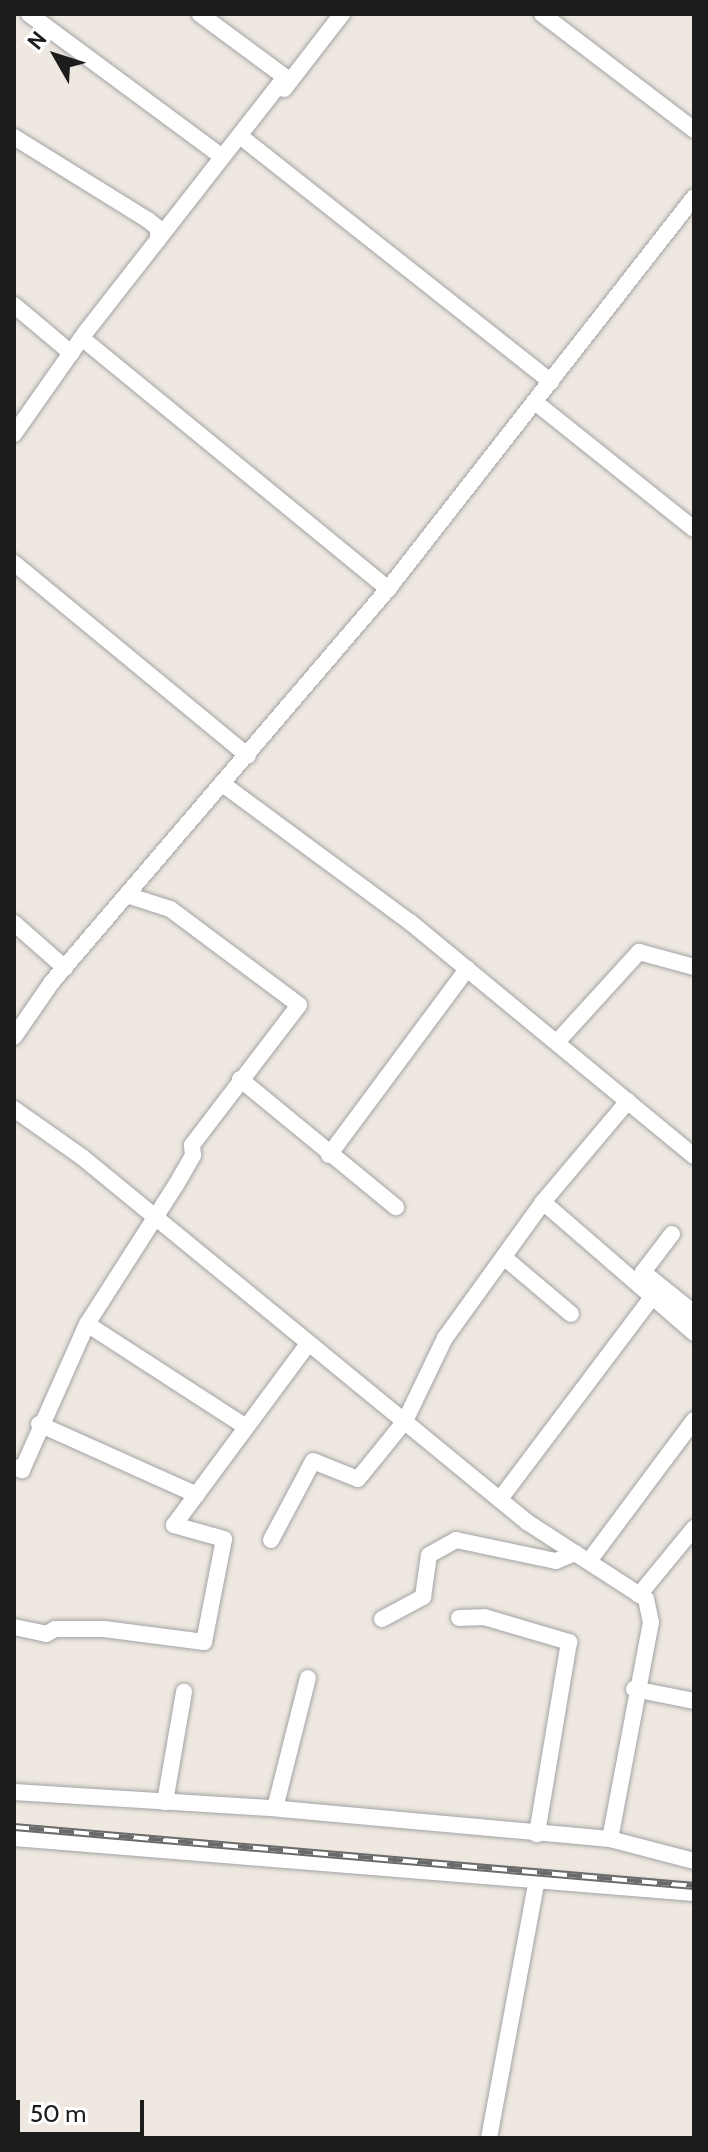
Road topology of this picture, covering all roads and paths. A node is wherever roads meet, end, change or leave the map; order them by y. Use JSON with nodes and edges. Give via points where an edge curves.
{"nodes":[{"id":1,"x":29,"y":14,"type":"edge"},
{"id":2,"x":200,"y":14,"type":"edge"},
{"id":3,"x":342,"y":14,"type":"edge"},
{"id":4,"x":542,"y":14,"type":"edge"},
{"id":5,"x":694,"y":130,"type":"edge"},
{"id":6,"x":14,"y":137,"type":"edge"},
{"id":7,"x":245,"y":140,"type":"junction"},
{"id":8,"x":221,"y":156,"type":"junction"},
{"id":9,"x":694,"y":197,"type":"edge"},
{"id":10,"x":158,"y":240,"type":"junction"},
{"id":11,"x":14,"y":305,"type":"edge"},
{"id":12,"x":89,"y":344,"type":"junction"},
{"id":13,"x":71,"y":353,"type":"junction"},
{"id":14,"x":551,"y":382,"type":"junction"},
{"id":15,"x":535,"y":402,"type":"junction"},
{"id":16,"x":14,"y":434,"type":"edge"},
{"id":17,"x":14,"y":444,"type":"edge"},
{"id":18,"x":694,"y":529,"type":"edge"},
{"id":19,"x":14,"y":563,"type":"edge"},
{"id":20,"x":388,"y":589,"type":"junction"},
{"id":21,"x":248,"y":756,"type":"junction"},
{"id":22,"x":224,"y":785,"type":"junction"},
{"id":23,"x":130,"y":896,"type":"junction"},
{"id":24,"x":14,"y":923,"type":"edge"},
{"id":25,"x":694,"y":967,"type":"edge"},
{"id":26,"x":65,"y":968,"type":"junction"},
{"id":27,"x":467,"y":969,"type":"junction"},
{"id":28,"x":14,"y":1037,"type":"edge"},
{"id":29,"x":557,"y":1042,"type":"junction"},
{"id":30,"x":240,"y":1079,"type":"junction"},
{"id":31,"x":628,"y":1101,"type":"junction"},
{"id":32,"x":14,"y":1109,"type":"edge"},
{"id":33,"x":329,"y":1155,"type":"junction"},
{"id":34,"x":694,"y":1156,"type":"edge"},
{"id":35,"x":543,"y":1202,"type":"junction"},
{"id":36,"x":396,"y":1207,"type":"dead end"},
{"id":37,"x":155,"y":1218,"type":"junction"},
{"id":38,"x":672,"y":1234,"type":"dead end"},
{"id":39,"x":506,"y":1259,"type":"junction"},
{"id":40,"x":650,"y":1300,"type":"junction"},
{"id":41,"x":694,"y":1313,"type":"edge"},
{"id":42,"x":571,"y":1314,"type":"dead end"},
{"id":43,"x":87,"y":1324,"type":"junction"},
{"id":44,"x":694,"y":1333,"type":"edge"},
{"id":45,"x":308,"y":1344,"type":"junction"},
{"id":46,"x":694,"y":1420,"type":"edge"},
{"id":47,"x":405,"y":1421,"type":"junction"},
{"id":48,"x":39,"y":1424,"type":"junction"},
{"id":49,"x":246,"y":1427,"type":"junction"},
{"id":50,"x":14,"y":1467,"type":"edge"},
{"id":51,"x":197,"y":1495,"type":"junction"},
{"id":52,"x":500,"y":1499,"type":"junction"},
{"id":53,"x":694,"y":1528,"type":"edge"},
{"id":54,"x":271,"y":1540,"type":"dead end"},
{"id":55,"x":582,"y":1557,"type":"junction"},
{"id":56,"x":639,"y":1595,"type":"junction"},
{"id":57,"x":459,"y":1618,"type":"dead end"},
{"id":58,"x":382,"y":1619,"type":"dead end"},
{"id":59,"x":14,"y":1627,"type":"edge"},
{"id":60,"x":308,"y":1678,"type":"dead end"},
{"id":61,"x":634,"y":1689,"type":"junction"},
{"id":62,"x":184,"y":1692,"type":"dead end"},
{"id":63,"x":694,"y":1701,"type":"edge"},
{"id":64,"x":14,"y":1792,"type":"edge"},
{"id":65,"x":165,"y":1802,"type":"junction"},
{"id":66,"x":275,"y":1808,"type":"junction"},
{"id":67,"x":537,"y":1834,"type":"junction"},
{"id":68,"x":14,"y":1838,"type":"edge"},
{"id":69,"x":610,"y":1839,"type":"junction"},
{"id":70,"x":694,"y":1861,"type":"edge"},
{"id":71,"x":537,"y":1879,"type":"junction"},
{"id":72,"x":694,"y":1893,"type":"edge"},
{"id":73,"x":489,"y":2138,"type":"edge"}],
"edges":[{"from":1,"to":8,"type":"street"},
{"from":2,"to":8,"type":"street","via":[[285,77]]},
{"from":3,"to":7,"type":"street"},
{"from":4,"to":5,"type":"street"},
{"from":6,"to":10,"type":"street","via":[[148,220],[158,228]]},
{"from":7,"to":12,"type":"street"},
{"from":7,"to":14,"type":"street"},
{"from":8,"to":10,"type":"street"},
{"from":9,"to":14,"type":"street"},
{"from":10,"to":13,"type":"street"},
{"from":11,"to":13,"type":"street"},
{"from":12,"to":17,"type":"street"},
{"from":12,"to":20,"type":"street"},
{"from":13,"to":16,"type":"street"},
{"from":14,"to":15,"type":"street"},
{"from":15,"to":18,"type":"street"},
{"from":15,"to":20,"type":"street"},
{"from":19,"to":21,"type":"street"},
{"from":20,"to":21,"type":"street"},
{"from":21,"to":22,"type":"street"},
{"from":22,"to":23,"type":"street"},
{"from":22,"to":27,"type":"street"},
{"from":23,"to":26,"type":"street"},
{"from":23,"to":30,"type":"street","via":[[170,909],[299,1005]]},
{"from":24,"to":26,"type":"street"},
{"from":25,"to":29,"type":"street","via":[[639,952]]},
{"from":26,"to":28,"type":"street"},
{"from":27,"to":29,"type":"street"},
{"from":27,"to":33,"type":"street"},
{"from":29,"to":31,"type":"street"},
{"from":30,"to":33,"type":"street"},
{"from":30,"to":37,"type":"street","via":[[192,1145],[193,1155]]},
{"from":31,"to":34,"type":"street"},
{"from":31,"to":35,"type":"street"},
{"from":32,"to":37,"type":"street"},
{"from":33,"to":36,"type":"street"},
{"from":35,"to":39,"type":"street"},
{"from":35,"to":40,"type":"street"},
{"from":37,"to":43,"type":"street"},
{"from":37,"to":45,"type":"street"},
{"from":38,"to":41,"type":"street","via":[[643,1272]]},
{"from":39,"to":42,"type":"street"},
{"from":39,"to":47,"type":"street","via":[[445,1338]]},
{"from":40,"to":44,"type":"street"},
{"from":40,"to":52,"type":"street"},
{"from":43,"to":48,"type":"street"},
{"from":43,"to":49,"type":"street"},
{"from":45,"to":47,"type":"street"},
{"from":45,"to":49,"type":"street"},
{"from":46,"to":55,"type":"street"},
{"from":47,"to":52,"type":"street"},
{"from":47,"to":54,"type":"street","via":[[358,1479],[313,1461]]},
{"from":48,"to":50,"type":"street","via":[[22,1470]]},
{"from":48,"to":51,"type":"street"},
{"from":49,"to":51,"type":"street"},
{"from":51,"to":59,"type":"street","via":[[174,1525],[224,1539],[204,1642],[104,1629],[55,1629],[46,1634]]},
{"from":52,"to":55,"type":"street"},
{"from":53,"to":56,"type":"street"},
{"from":55,"to":56,"type":"street"},
{"from":55,"to":58,"type":"street","via":[[556,1561],[456,1540],[429,1555],[423,1597]]},
{"from":56,"to":61,"type":"street","via":[[646,1599],[651,1622]]},
{"from":57,"to":67,"type":"street","via":[[484,1617],[569,1642]]},
{"from":60,"to":66,"type":"street"},
{"from":61,"to":63,"type":"street"},
{"from":61,"to":69,"type":"street"},
{"from":62,"to":65,"type":"street"},
{"from":64,"to":65,"type":"street"},
{"from":65,"to":66,"type":"street"},
{"from":66,"to":67,"type":"street"},
{"from":67,"to":69,"type":"street"},
{"from":68,"to":71,"type":"street"},
{"from":69,"to":70,"type":"street"},
{"from":71,"to":72,"type":"street"},
{"from":71,"to":73,"type":"street"}]}
